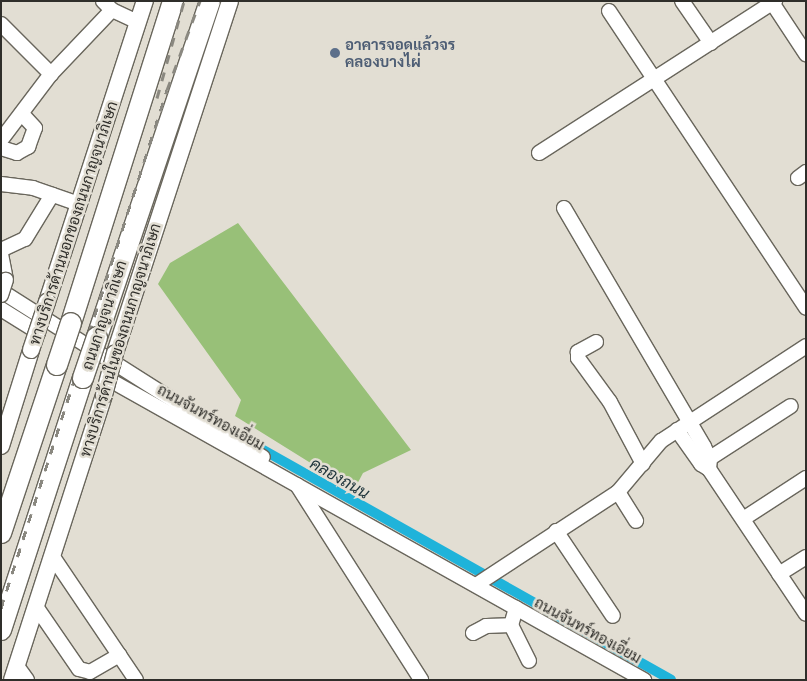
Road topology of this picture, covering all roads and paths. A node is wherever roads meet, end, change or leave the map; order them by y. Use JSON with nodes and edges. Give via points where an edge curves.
{"nodes":[{"id":1,"x":145,"y":1,"type":"edge"},
{"id":2,"x":174,"y":1,"type":"edge"},
{"id":3,"x":210,"y":1,"type":"edge"},
{"id":4,"x":230,"y":1,"type":"edge"},
{"id":5,"x":682,"y":1,"type":"edge"},
{"id":6,"x":773,"y":2,"type":"edge"},
{"id":7,"x":108,"y":5,"type":"edge"},
{"id":8,"x":609,"y":11,"type":"dead end"},
{"id":9,"x":138,"y":22,"type":"junction"},
{"id":10,"x":1,"y":24,"type":"edge"},
{"id":11,"x":711,"y":43,"type":"junction"},
{"id":12,"x":806,"y":54,"type":"edge"},
{"id":13,"x":51,"y":74,"type":"junction"},
{"id":14,"x":656,"y":79,"type":"junction"},
{"id":15,"x":22,"y":114,"type":"junction"},
{"id":16,"x":1,"y":140,"type":"edge"},
{"id":17,"x":1,"y":148,"type":"edge"},
{"id":18,"x":539,"y":153,"type":"dead end"},
{"id":19,"x":1,"y":184,"type":"edge"},
{"id":20,"x":52,"y":195,"type":"junction"},
{"id":21,"x":79,"y":204,"type":"junction"},
{"id":22,"x":564,"y":208,"type":"dead end"},
{"id":23,"x":1,"y":252,"type":"edge"},
{"id":24,"x":4,"y":286,"type":"edge"},
{"id":25,"x":1,"y":295,"type":"edge"},
{"id":26,"x":806,"y":308,"type":"edge"},
{"id":27,"x":1,"y":309,"type":"edge"},
{"id":28,"x":38,"y":332,"type":"junction"},
{"id":29,"x":596,"y":342,"type":"dead end"},
{"id":30,"x":806,"y":346,"type":"edge"},
{"id":31,"x":108,"y":379,"type":"junction"},
{"id":32,"x":791,"y":406,"type":"dead end"},
{"id":33,"x":683,"y":426,"type":"junction"},
{"id":34,"x":1,"y":446,"type":"edge"},
{"id":35,"x":643,"y":464,"type":"junction"},
{"id":36,"x":707,"y":464,"type":"junction"},
{"id":37,"x":283,"y":477,"type":"junction"},
{"id":38,"x":806,"y":478,"type":"edge"},
{"id":39,"x":297,"y":484,"type":"junction"},
{"id":40,"x":618,"y":492,"type":"junction"},
{"id":41,"x":743,"y":519,"type":"junction"},
{"id":42,"x":636,"y":521,"type":"dead end"},
{"id":43,"x":556,"y":531,"type":"junction"},
{"id":44,"x":1,"y":533,"type":"edge"},
{"id":45,"x":53,"y":557,"type":"junction"},
{"id":46,"x":806,"y":557,"type":"edge"},
{"id":47,"x":779,"y":574,"type":"junction"},
{"id":48,"x":480,"y":582,"type":"junction"},
{"id":49,"x":36,"y":608,"type":"junction"},
{"id":50,"x":516,"y":608,"type":"junction"},
{"id":51,"x":806,"y":614,"type":"edge"},
{"id":52,"x":613,"y":616,"type":"dead end"},
{"id":53,"x":510,"y":626,"type":"junction"},
{"id":54,"x":1,"y":630,"type":"edge"},
{"id":55,"x":473,"y":633,"type":"dead end"},
{"id":56,"x":119,"y":655,"type":"junction"},
{"id":57,"x":529,"y":661,"type":"dead end"},
{"id":58,"x":15,"y":673,"type":"edge"},
{"id":59,"x":27,"y":680,"type":"edge"},
{"id":60,"x":136,"y":680,"type":"edge"},
{"id":61,"x":421,"y":680,"type":"edge"},
{"id":62,"x":644,"y":680,"type":"edge"}],
"edges":[{"from":1,"to":9,"type":"main road","name":"ทางบริการด้านนอกของถนนกาญจนาภิเษก"},
{"from":2,"to":44,"type":"highway","name":"ถนนกาญจนาภิเษก","bridge":true},
{"from":3,"to":54,"type":"highway","name":"ถนนกาญจนาภิเษก","bridge":true},
{"from":4,"to":31,"type":"main road","name":"ทางบริการด้านในของถนนกาญจนาภิเษก","bridge":true},
{"from":5,"to":11,"type":"street"},
{"from":6,"to":11,"type":"street"},
{"from":6,"to":12,"type":"street"},
{"from":7,"to":9,"type":"street"},
{"from":7,"to":13,"type":"street"},
{"from":8,"to":14,"type":"street"},
{"from":9,"to":21,"type":"main road","name":"ทางบริการด้านนอกของถนนกาญจนาภิเษก"},
{"from":10,"to":13,"type":"street"},
{"from":11,"to":14,"type":"street"},
{"from":13,"to":15,"type":"street"},
{"from":14,"to":18,"type":"street"},
{"from":14,"to":26,"type":"street"},
{"from":15,"to":16,"type":"street"},
{"from":15,"to":17,"type":"street","via":[[35,128],[28,147],[16,153]]},
{"from":19,"to":20,"type":"street","via":[[21,184]]},
{"from":20,"to":21,"type":"street"},
{"from":20,"to":23,"type":"street","via":[[25,240]]},
{"from":21,"to":28,"type":"main road","name":"ทางบริการด้านนอกของถนนกาญจนาภิเษก","bridge":true},
{"from":22,"to":33,"type":"street"},
{"from":23,"to":24,"type":"street"},
{"from":24,"to":25,"type":"street","bridge":true},
{"from":24,"to":37,"type":"street","via":[[254,450]]},
{"from":27,"to":28,"type":"street"},
{"from":28,"to":34,"type":"main road","name":"ทางบริการด้านนอกของถนนกาญจนาภิเษก","bridge":true},
{"from":29,"to":35,"type":"street","via":[[578,352],[578,358],[614,408]]},
{"from":30,"to":33,"type":"street"},
{"from":31,"to":37,"type":"street","name":"ถนนจันทร์ทองเอี่ยม"},
{"from":31,"to":45,"type":"main road","name":"ทางบริการด้านในของถนนกาญจนาภิเษก","bridge":true},
{"from":32,"to":36,"type":"street"},
{"from":33,"to":35,"type":"street","via":[[661,441]]},
{"from":33,"to":36,"type":"street"},
{"from":35,"to":40,"type":"street"},
{"from":36,"to":41,"type":"street"},
{"from":37,"to":39,"type":"street","name":"ถนนจันทร์ทองเอี่ยม"},
{"from":38,"to":41,"type":"street"},
{"from":39,"to":48,"type":"street","name":"ถนนจันทร์ทองเอี่ยม"},
{"from":39,"to":61,"type":"street"},
{"from":40,"to":42,"type":"street"},
{"from":40,"to":43,"type":"street"},
{"from":41,"to":47,"type":"street"},
{"from":43,"to":48,"type":"street"},
{"from":43,"to":52,"type":"street"},
{"from":45,"to":49,"type":"main road","name":"ทางบริการด้านในของถนนกาญจนาภิเษก"},
{"from":45,"to":56,"type":"street"},
{"from":46,"to":47,"type":"street"},
{"from":47,"to":51,"type":"street"},
{"from":48,"to":50,"type":"street","name":"ถนนจันทร์ทองเอี่ยม"},
{"from":49,"to":56,"type":"street","via":[[79,669],[90,672]]},
{"from":49,"to":58,"type":"main road","name":"ทางบริการด้านในของถนนกาญจนาภิเษก"},
{"from":50,"to":53,"type":"street"},
{"from":50,"to":62,"type":"street","name":"ถนนจันทร์ทองเอี่ยม"},
{"from":53,"to":55,"type":"street","via":[[486,626]]},
{"from":53,"to":57,"type":"street"},
{"from":56,"to":60,"type":"street"},
{"from":58,"to":59,"type":"street"}]}
